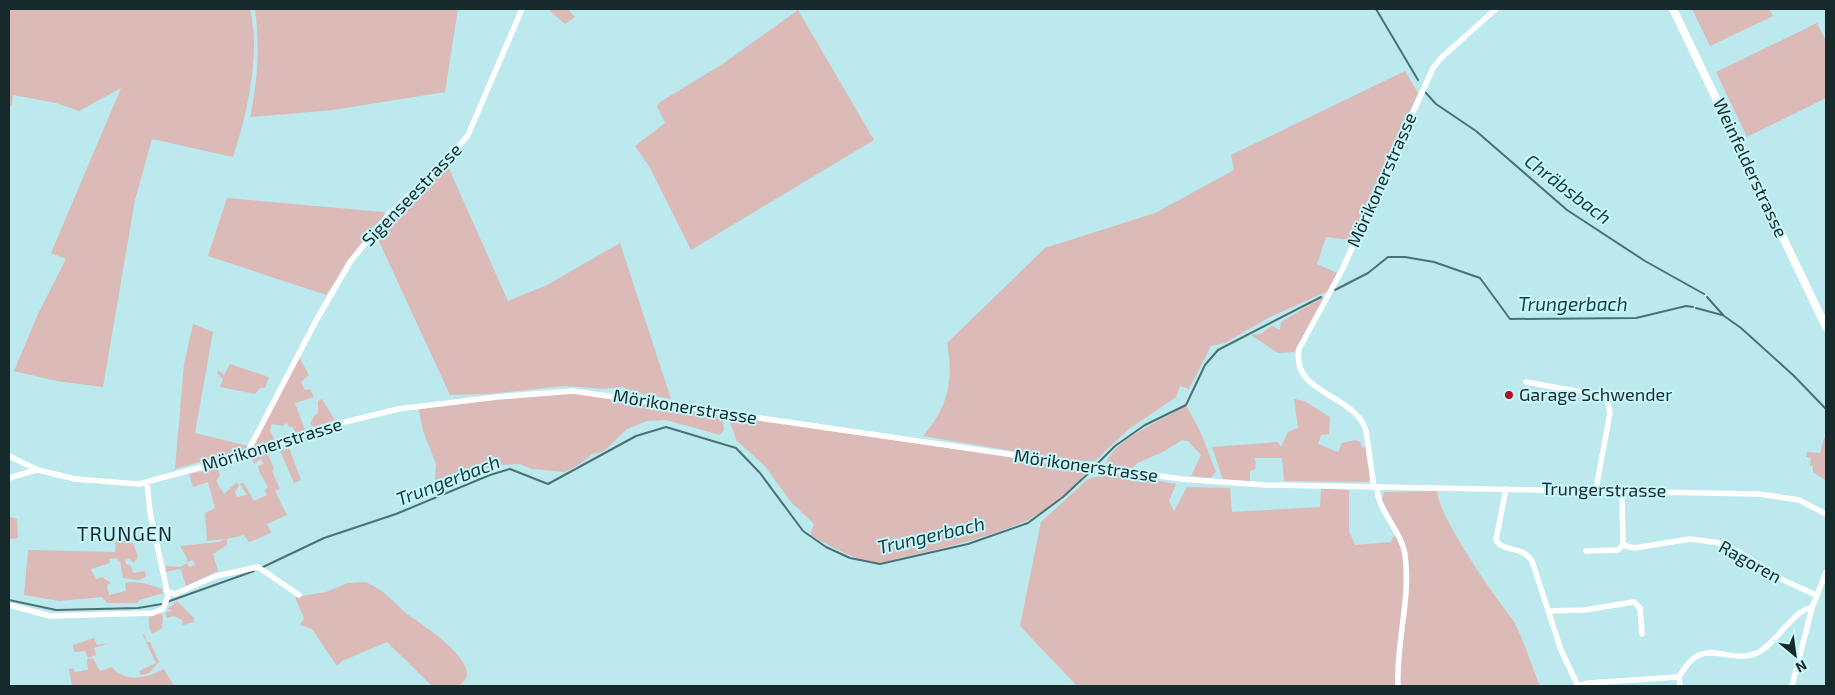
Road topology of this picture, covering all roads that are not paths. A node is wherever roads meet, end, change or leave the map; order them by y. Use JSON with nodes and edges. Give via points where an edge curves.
{"nodes":[{"id":1,"x":522,"y":9,"type":"edge"},
{"id":2,"x":1496,"y":9,"type":"edge"},
{"id":3,"x":1673,"y":9,"type":"edge"},
{"id":4,"x":1826,"y":327,"type":"edge"},
{"id":5,"x":1526,"y":382,"type":"dead end"},
{"id":6,"x":246,"y":455,"type":"junction"},
{"id":7,"x":9,"y":456,"type":"edge"},
{"id":8,"x":38,"y":470,"type":"junction"},
{"id":9,"x":9,"y":478,"type":"edge"},
{"id":10,"x":147,"y":483,"type":"junction"},
{"id":11,"x":1375,"y":487,"type":"junction"},
{"id":12,"x":1506,"y":489,"type":"junction"},
{"id":13,"x":1596,"y":490,"type":"junction"},
{"id":14,"x":1622,"y":491,"type":"junction"},
{"id":15,"x":1826,"y":514,"type":"edge"},
{"id":16,"x":1623,"y":545,"type":"junction"},
{"id":17,"x":1586,"y":550,"type":"dead end"},
{"id":18,"x":1826,"y":572,"type":"edge"},
{"id":19,"x":167,"y":593,"type":"junction"},
{"id":20,"x":299,"y":595,"type":"dead end"},
{"id":21,"x":1816,"y":595,"type":"junction"},
{"id":22,"x":9,"y":605,"type":"edge"},
{"id":23,"x":1812,"y":608,"type":"junction"},
{"id":24,"x":1548,"y":611,"type":"junction"},
{"id":25,"x":1642,"y":634,"type":"dead end"},
{"id":26,"x":1679,"y":677,"type":"junction"},
{"id":27,"x":1398,"y":686,"type":"edge"},
{"id":28,"x":1578,"y":686,"type":"edge"},
{"id":29,"x":1680,"y":686,"type":"edge"},
{"id":30,"x":1792,"y":686,"type":"edge"}],
"edges":[{"from":1,"to":6,"type":"street","name":"Sigenseestrasse","via":[[468,135],[452,156],[390,213],[350,262]]},
{"from":2,"to":11,"type":"street","name":"Mörikonerstrasse","via":[[1433,68],[1343,268],[1299,349],[1298,364],[1304,377],[1344,403],[1363,423]]},
{"from":3,"to":4,"type":"main road","name":"Weinfelderstrasse"},
{"from":5,"to":13,"type":"street","via":[[1607,399],[1610,413]]},
{"from":6,"to":10,"type":"street","name":"Mörikonerstrasse"},
{"from":6,"to":11,"type":"street","name":"Mörikonerstrasse","via":[[321,428],[398,408],[573,391],[1182,479],[1265,485]]},
{"from":7,"to":8,"type":"street","name":"Mörikonerstrasse"},
{"from":8,"to":9,"type":"street"},
{"from":8,"to":10,"type":"street","name":"Mörikonerstrasse","via":[[88,481]]},
{"from":10,"to":19,"type":"street"},
{"from":11,"to":12,"type":"street","name":"Trungerstrasse"},
{"from":11,"to":27,"type":"street","name":"Mörikonerstrasse","via":[[1404,552],[1407,573],[1397,655]]},
{"from":12,"to":13,"type":"street","name":"Trungerstrasse"},
{"from":12,"to":24,"type":"street","via":[[1496,540],[1499,545],[1519,550],[1529,557]]},
{"from":13,"to":14,"type":"street","name":"Trungerstrasse"},
{"from":14,"to":15,"type":"street","name":"Trungerstrasse","via":[[1759,494],[1799,500]]},
{"from":14,"to":16,"type":"street"},
{"from":16,"to":17,"type":"street","name":"Ragoren","via":[[1618,550]]},
{"from":16,"to":21,"type":"street","name":"Ragoren","via":[[1634,548],[1690,539],[1720,543]]},
{"from":18,"to":21,"type":"street"},
{"from":19,"to":20,"type":"street","via":[[175,594],[216,576],[258,567]]},
{"from":19,"to":22,"type":"street","via":[[164,608],[153,613],[50,616]]},
{"from":21,"to":23,"type":"street"},
{"from":23,"to":26,"type":"street","via":[[1803,610],[1755,654],[1703,653],[1690,661]]},
{"from":23,"to":30,"type":"street"},
{"from":24,"to":25,"type":"street","via":[[1584,610],[1634,602],[1640,608]]},
{"from":24,"to":28,"type":"street","via":[[1566,664]]},
{"from":26,"to":28,"type":"street"},
{"from":26,"to":29,"type":"street"}]}
